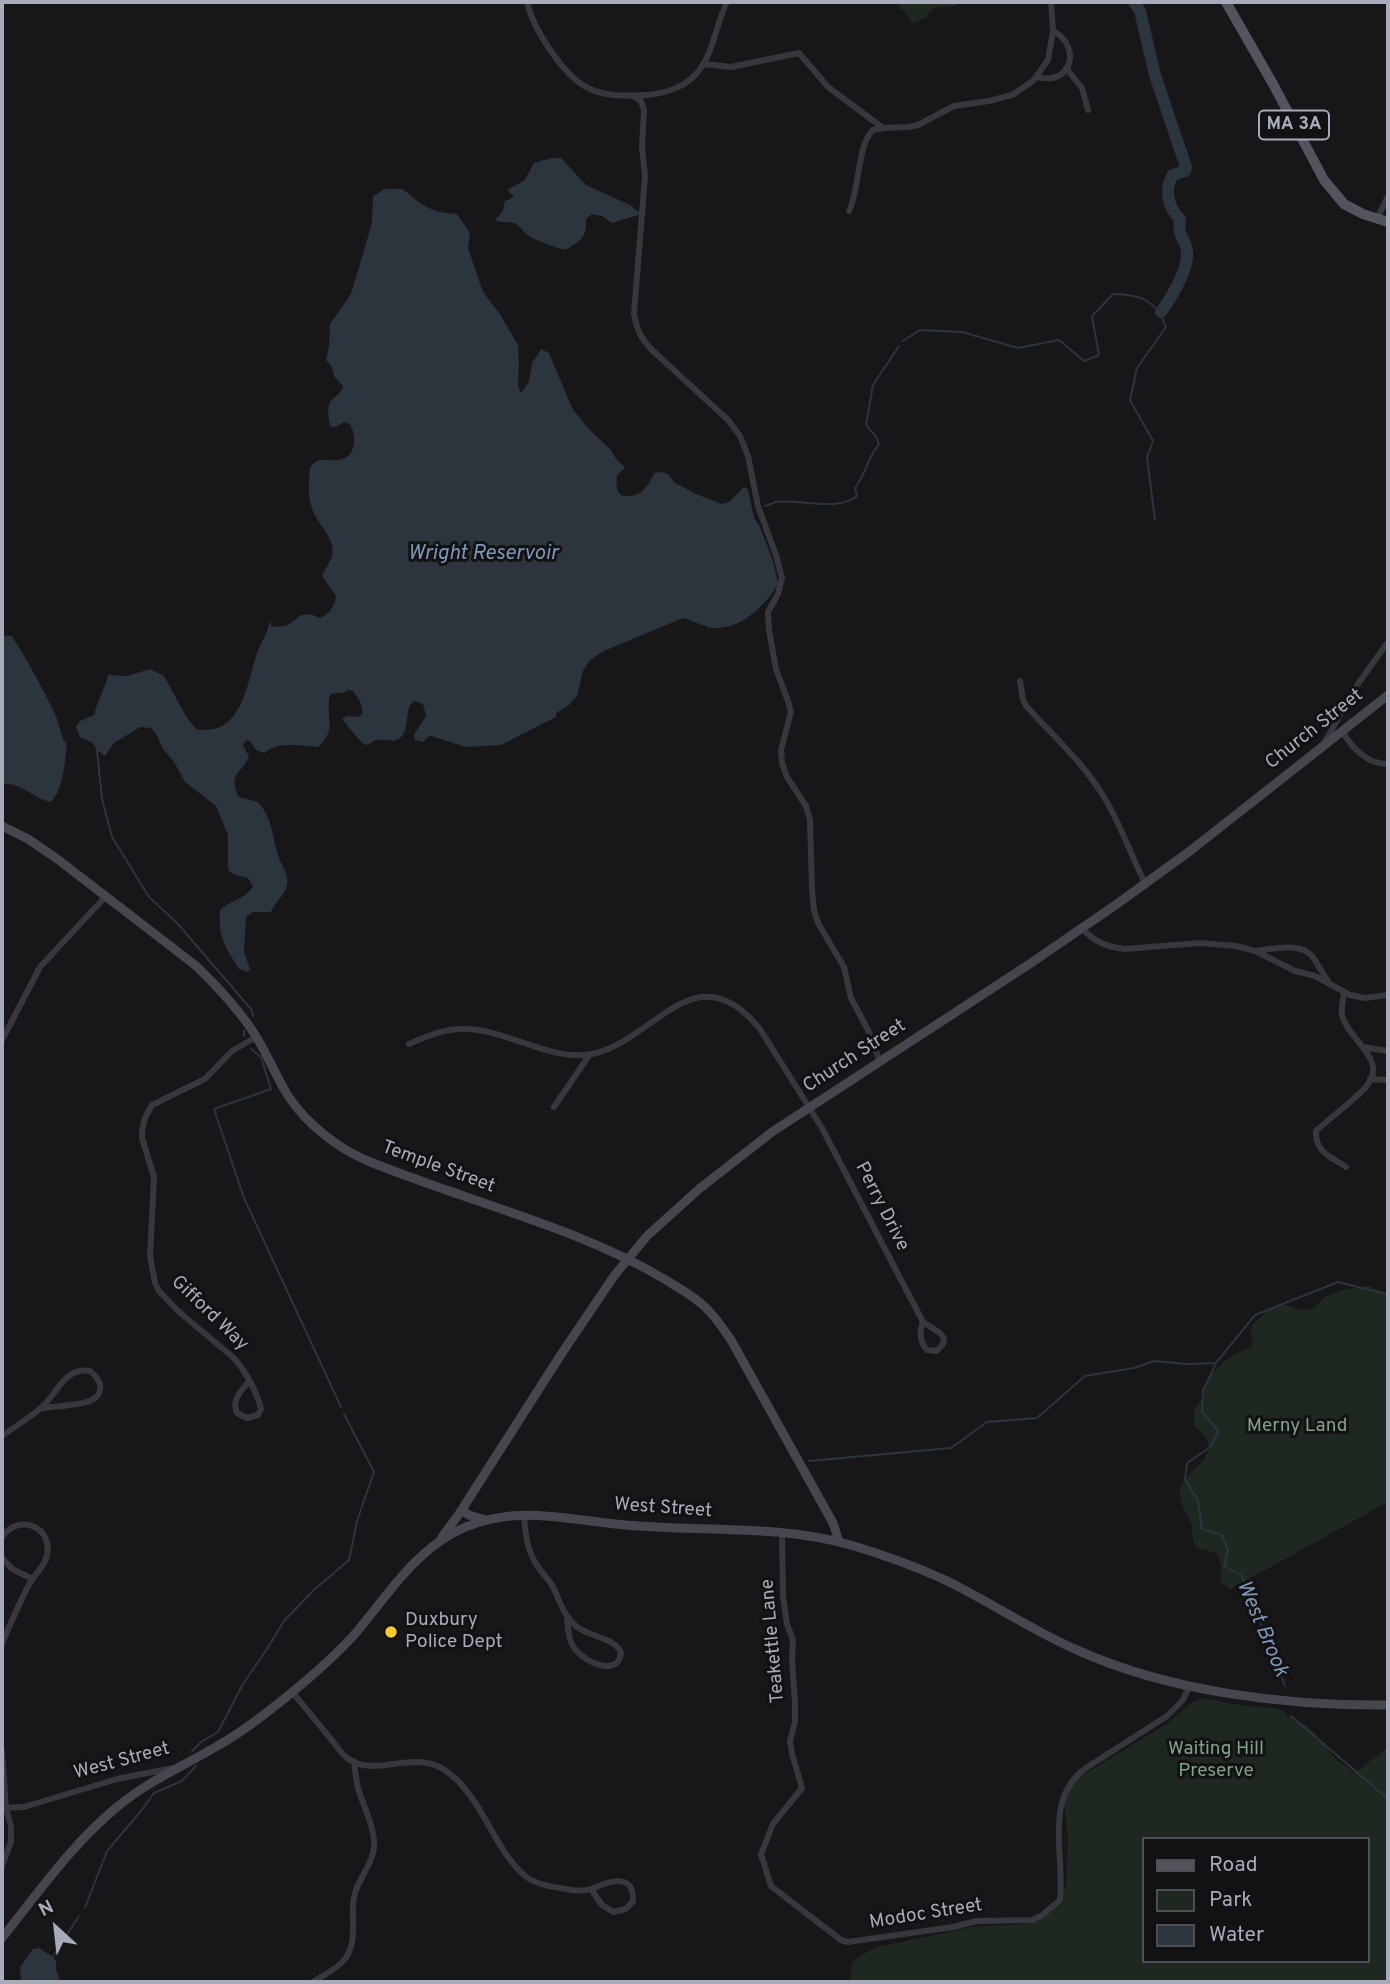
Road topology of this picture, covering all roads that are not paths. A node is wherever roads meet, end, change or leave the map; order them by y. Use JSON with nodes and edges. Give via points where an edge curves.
{"nodes":[{"id":1,"x":527,"y":2,"type":"edge"},
{"id":2,"x":727,"y":2,"type":"edge"},
{"id":3,"x":1051,"y":2,"type":"edge"},
{"id":4,"x":1226,"y":2,"type":"edge"},
{"id":5,"x":1053,"y":31,"type":"junction"},
{"id":6,"x":703,"y":64,"type":"junction"},
{"id":7,"x":1066,"y":68,"type":"junction"},
{"id":8,"x":1037,"y":77,"type":"junction"},
{"id":9,"x":633,"y":96,"type":"junction"},
{"id":10,"x":1088,"y":110,"type":"dead end"},
{"id":11,"x":883,"y":128,"type":"junction"},
{"id":12,"x":1388,"y":195,"type":"edge"},
{"id":13,"x":849,"y":211,"type":"dead end"},
{"id":14,"x":1377,"y":219,"type":"junction"},
{"id":15,"x":1388,"y":222,"type":"edge"},
{"id":16,"x":1388,"y":642,"type":"edge"},
{"id":17,"x":1020,"y":681,"type":"dead end"},
{"id":18,"x":1388,"y":695,"type":"edge"},
{"id":19,"x":1342,"y":731,"type":"junction"},
{"id":20,"x":1322,"y":747,"type":"junction"},
{"id":21,"x":1388,"y":764,"type":"edge"},
{"id":22,"x":2,"y":826,"type":"edge"},
{"id":23,"x":1145,"y":884,"type":"junction"},
{"id":24,"x":106,"y":895,"type":"junction"},
{"id":25,"x":1082,"y":928,"type":"junction"},
{"id":26,"x":1255,"y":951,"type":"junction"},
{"id":27,"x":1330,"y":983,"type":"junction"},
{"id":28,"x":1344,"y":993,"type":"junction"},
{"id":29,"x":1388,"y":995,"type":"edge"},
{"id":30,"x":256,"y":1037,"type":"junction"},
{"id":31,"x":2,"y":1040,"type":"edge"},
{"id":32,"x":409,"y":1044,"type":"dead end"},
{"id":33,"x":1362,"y":1047,"type":"junction"},
{"id":34,"x":1388,"y":1051,"type":"edge"},
{"id":35,"x":590,"y":1054,"type":"junction"},
{"id":36,"x":880,"y":1062,"type":"junction"},
{"id":37,"x":1370,"y":1079,"type":"junction"},
{"id":38,"x":1388,"y":1080,"type":"edge"},
{"id":39,"x":554,"y":1107,"type":"dead end"},
{"id":40,"x":809,"y":1107,"type":"junction"},
{"id":41,"x":1346,"y":1167,"type":"dead end"},
{"id":42,"x":627,"y":1259,"type":"junction"},
{"id":43,"x":923,"y":1322,"type":"junction"},
{"id":44,"x":248,"y":1381,"type":"junction"},
{"id":45,"x":40,"y":1409,"type":"junction"},
{"id":46,"x":2,"y":1436,"type":"edge"},
{"id":47,"x":462,"y":1510,"type":"junction"},
{"id":48,"x":524,"y":1514,"type":"junction"},
{"id":49,"x":487,"y":1520,"type":"junction"},
{"id":50,"x":782,"y":1534,"type":"junction"},
{"id":51,"x":2,"y":1537,"type":"edge"},
{"id":52,"x":839,"y":1542,"type":"junction"},
{"id":53,"x":437,"y":1544,"type":"junction"},
{"id":54,"x":2,"y":1558,"type":"edge"},
{"id":55,"x":33,"y":1580,"type":"junction"},
{"id":56,"x":567,"y":1617,"type":"junction"},
{"id":57,"x":2,"y":1643,"type":"edge"},
{"id":58,"x":1190,"y":1685,"type":"junction"},
{"id":59,"x":292,"y":1692,"type":"junction"},
{"id":60,"x":1388,"y":1705,"type":"edge"},
{"id":61,"x":2,"y":1751,"type":"edge"},
{"id":62,"x":354,"y":1761,"type":"junction"},
{"id":63,"x":177,"y":1767,"type":"junction"},
{"id":64,"x":4,"y":1808,"type":"edge"},
{"id":65,"x":2,"y":1866,"type":"edge"},
{"id":66,"x":592,"y":1889,"type":"junction"},
{"id":67,"x":2,"y":1938,"type":"edge"},
{"id":68,"x":848,"y":1942,"type":"joint"},
{"id":69,"x":313,"y":1982,"type":"edge"}],
"edges":[{"from":1,"to":9,"type":"street","via":[[539,33],[570,74],[586,87]]},
{"from":2,"to":6,"type":"street"},
{"from":3,"to":5,"type":"street"},
{"from":4,"to":14,"type":"main road","number":"MA 3A","via":[[1324,180],[1345,204]]},
{"from":5,"to":7,"type":"street","via":[[1067,43]]},
{"from":5,"to":8,"type":"street","via":[[1048,61]]},
{"from":6,"to":9,"type":"street","via":[[678,88]]},
{"from":6,"to":11,"type":"street","via":[[730,67],[799,54],[828,88]]},
{"from":7,"to":8,"type":"street","via":[[1054,78]]},
{"from":7,"to":10,"type":"street","via":[[1082,88]]},
{"from":8,"to":11,"type":"street","via":[[1012,95],[954,106],[918,125]]},
{"from":9,"to":36,"type":"street","via":[[644,110],[645,176],[635,321],[647,345],[729,420],[748,456],[758,506],[782,578],[768,611],[768,624],[790,712],[782,763],[810,820],[814,910],[844,967],[851,998]]},
{"from":11,"to":13,"type":"street","via":[[867,137]]},
{"from":12,"to":14,"type":"street"},
{"from":14,"to":15,"type":"main road","number":"MA 3A"},
{"from":16,"to":20,"type":"street"},
{"from":17,"to":23,"type":"street","via":[[1027,707],[1105,797]]},
{"from":18,"to":19,"type":"main road","name":"Church Street"},
{"from":19,"to":20,"type":"main road","name":"Church Street"},
{"from":19,"to":21,"type":"street","via":[[1367,758]]},
{"from":20,"to":23,"type":"main road","name":"Church Street"},
{"from":22,"to":24,"type":"main road","name":"Temple Street","via":[[28,839]]},
{"from":23,"to":25,"type":"main road","name":"Church Street"},
{"from":24,"to":30,"type":"main road","name":"Temple Street","via":[[195,965],[227,997]]},
{"from":24,"to":31,"type":"street","via":[[40,967]]},
{"from":25,"to":26,"type":"street","via":[[1097,942],[1114,948],[1199,943]]},
{"from":25,"to":36,"type":"main road","name":"Church Street"},
{"from":26,"to":27,"type":"street"},
{"from":26,"to":27,"type":"street","via":[[1303,950]]},
{"from":27,"to":28,"type":"street"},
{"from":28,"to":29,"type":"street","via":[[1365,998]]},
{"from":28,"to":33,"type":"street","via":[[1345,1023]]},
{"from":30,"to":42,"type":"main road","name":"Temple Street","via":[[288,1096],[313,1125],[342,1148]]},
{"from":30,"to":44,"type":"street","name":"Gifford Way","via":[[226,1056],[205,1079],[152,1105],[142,1131],[154,1177],[150,1256],[155,1283],[178,1311],[234,1358]]},
{"from":32,"to":35,"type":"street","via":[[438,1032],[465,1029],[561,1054]]},
{"from":33,"to":34,"type":"street"},
{"from":33,"to":37,"type":"street","via":[[1372,1062]]},
{"from":35,"to":39,"type":"street"},
{"from":35,"to":40,"type":"street","name":"Perry Drive","via":[[622,1041],[682,1002],[716,998],[733,1004],[760,1029]]},
{"from":36,"to":40,"type":"main road","name":"Church Street"},
{"from":37,"to":38,"type":"street"},
{"from":37,"to":41,"type":"street","via":[[1316,1131],[1319,1148]]},
{"from":40,"to":42,"type":"main road","name":"Church Street","via":[[698,1189]]},
{"from":40,"to":43,"type":"street","name":"Perry Drive"},
{"from":42,"to":47,"type":"main road","name":"Church Street"},
{"from":42,"to":52,"type":"main road","name":"Temple Street","via":[[692,1296],[719,1322]]},
{"from":43,"to":43,"type":"street","name":"Perry Drive","via":[[943,1337],[939,1350],[931,1352],[922,1343]]},
{"from":44,"to":44,"type":"street","name":"Gifford Way","via":[[261,1409],[247,1418],[237,1413],[234,1404]]},
{"from":45,"to":45,"type":"street","via":[[74,1373],[90,1371],[98,1380],[100,1393],[89,1402]]},
{"from":45,"to":46,"type":"street"},
{"from":47,"to":49,"type":"main road"},
{"from":47,"to":53,"type":"main road","name":"Church Street"},
{"from":48,"to":49,"type":"main road","name":"West Street"},
{"from":48,"to":50,"type":"main road","name":"West Street","via":[[644,1527]]},
{"from":48,"to":56,"type":"street","via":[[532,1558]]},
{"from":49,"to":53,"type":"main road","name":"West Street"},
{"from":50,"to":52,"type":"main road","name":"West Street"},
{"from":50,"to":68,"type":"street","name":"Teakettle Lane","via":[[783,1597],[793,1640],[795,1722],[790,1741],[802,1788],[773,1824],[761,1854],[771,1886],[833,1936]]},
{"from":51,"to":55,"type":"street","via":[[20,1524],[45,1535],[48,1553]]},
{"from":52,"to":58,"type":"main road","name":"West Street","via":[[945,1580],[1100,1660]]},
{"from":53,"to":59,"type":"main road","name":"West Street","via":[[407,1570],[344,1646]]},
{"from":54,"to":55,"type":"street"},
{"from":55,"to":57,"type":"street"},
{"from":56,"to":56,"type":"street","via":[[571,1643],[581,1655],[602,1666],[619,1661],[616,1645],[588,1634]]},
{"from":58,"to":60,"type":"main road","name":"West Street","via":[[1271,1699]]},
{"from":58,"to":68,"type":"street","name":"Modoc Street","via":[[1167,1716],[1072,1780],[1059,1814],[1060,1900],[1041,1916],[1023,1922],[977,1921]]},
{"from":59,"to":62,"type":"street"},
{"from":59,"to":63,"type":"main road","name":"West Street","via":[[219,1745]]},
{"from":61,"to":64,"type":"street"},
{"from":62,"to":66,"type":"street","via":[[439,1766],[461,1784],[528,1878],[556,1888]]},
{"from":62,"to":69,"type":"street","via":[[374,1842],[373,1856],[356,1888],[352,1944],[345,1959]]},
{"from":63,"to":64,"type":"street","name":"West Street","via":[[117,1779],[24,1807]]},
{"from":63,"to":67,"type":"main road","via":[[117,1807],[83,1838]]},
{"from":64,"to":65,"type":"street","via":[[11,1826]]},
{"from":66,"to":66,"type":"street","via":[[621,1881],[630,1886],[634,1900],[626,1909],[613,1912]]}]}
